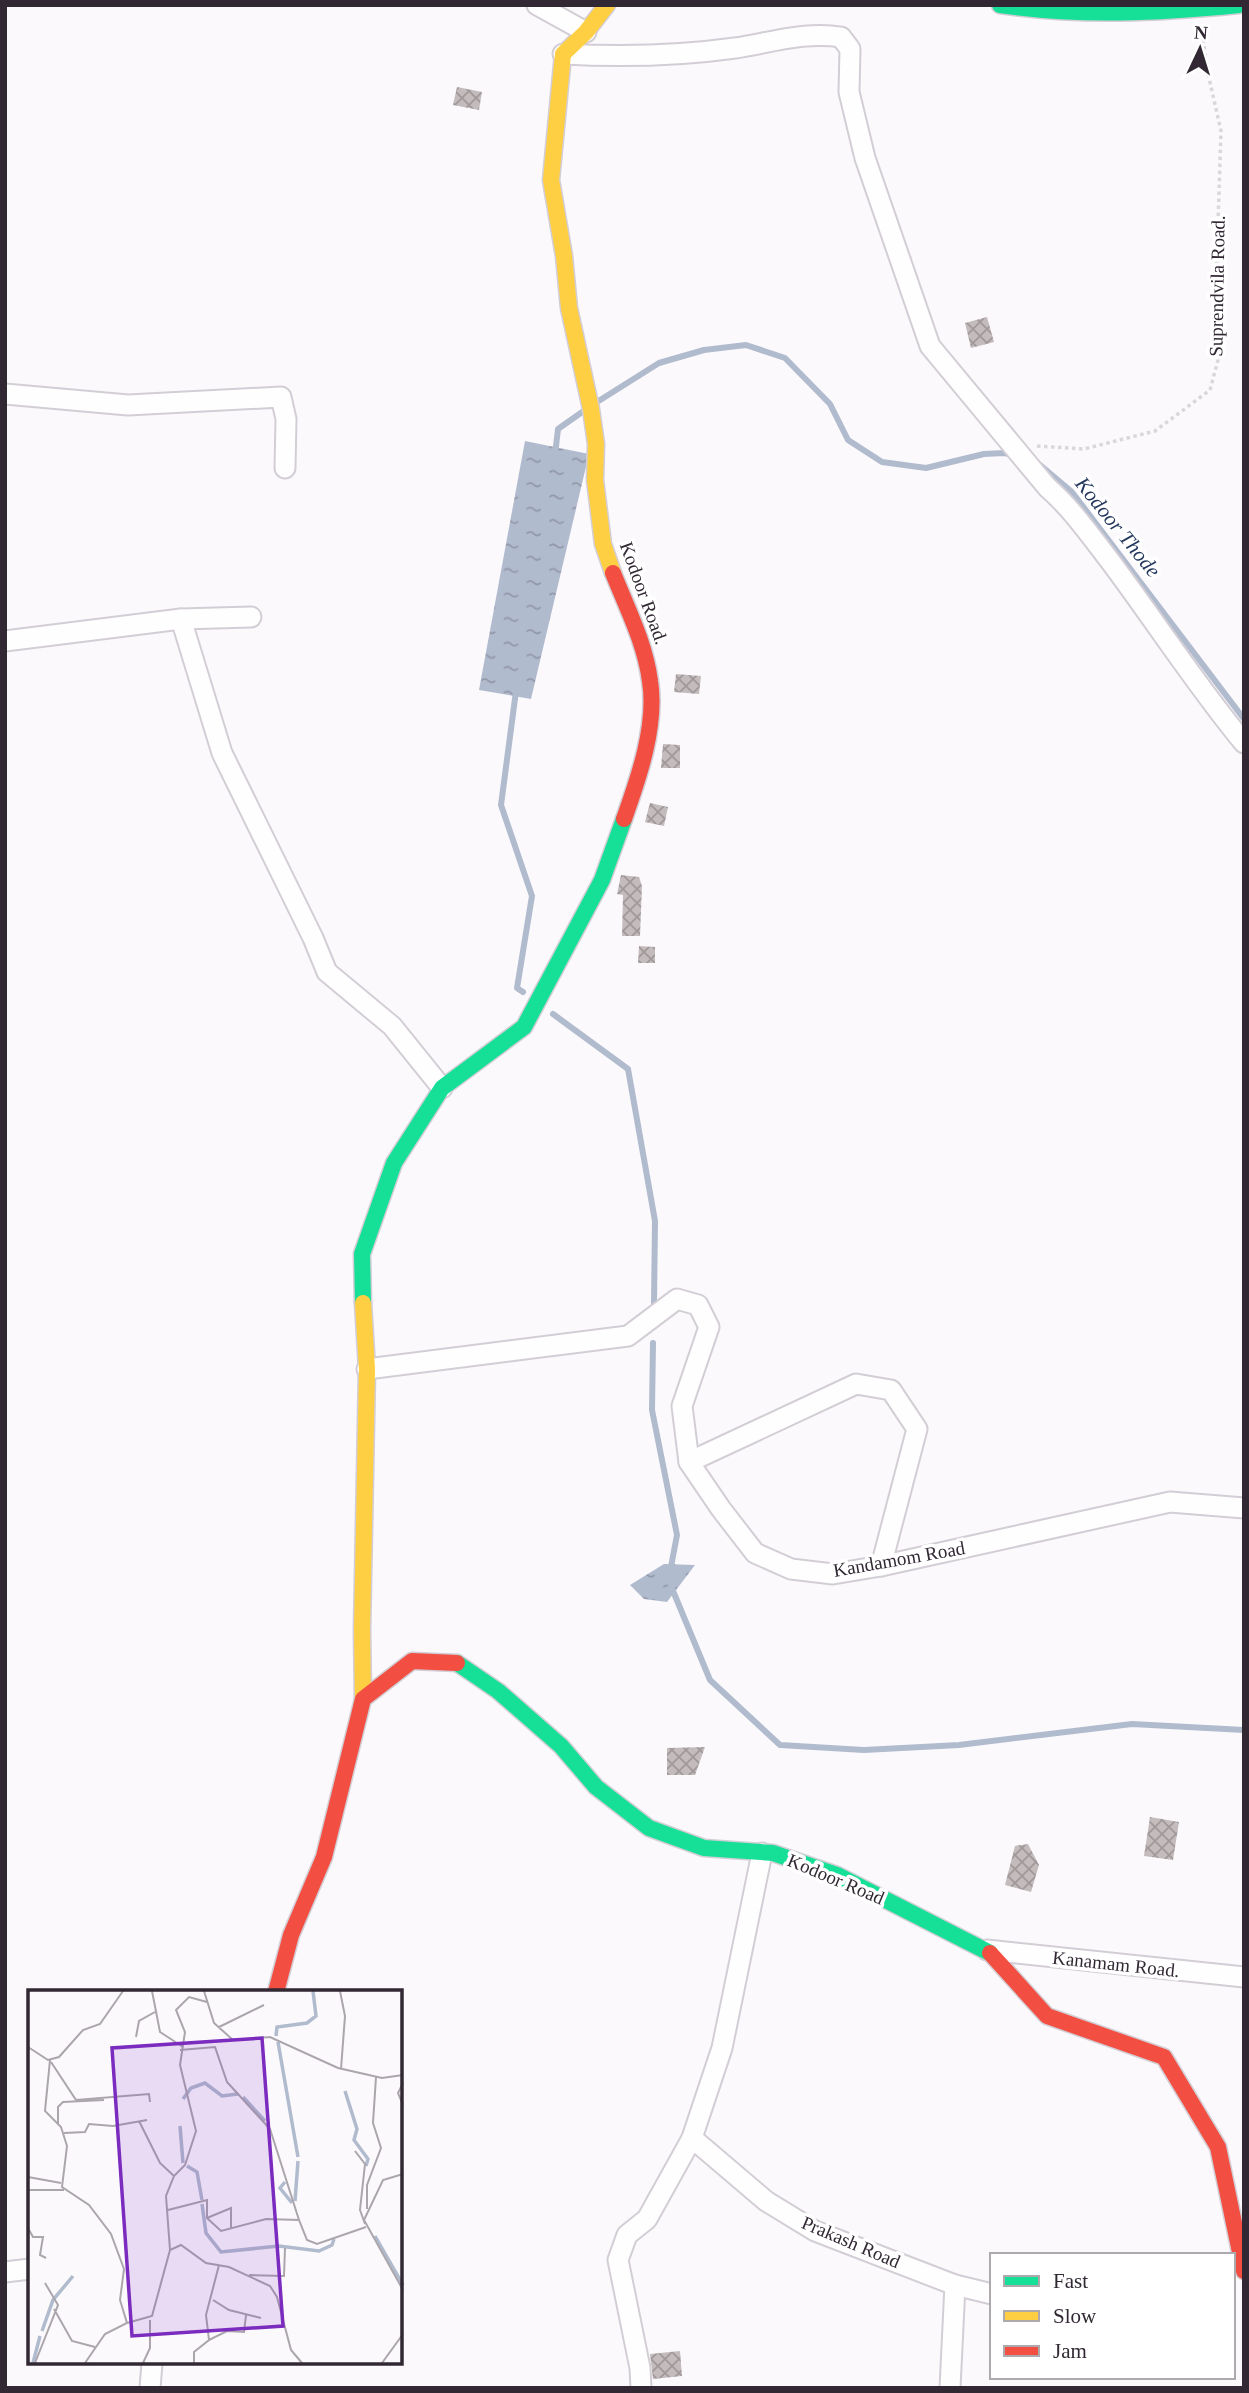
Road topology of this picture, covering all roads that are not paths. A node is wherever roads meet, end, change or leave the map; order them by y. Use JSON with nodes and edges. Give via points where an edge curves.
{"nodes":[{"id":1,"x":537,"y":5,"type":"edge"},
{"id":2,"x":607,"y":5,"type":"edge"},
{"id":3,"x":1000,"y":5,"type":"edge"},
{"id":4,"x":1238,"y":5,"type":"edge"},
{"id":5,"x":586,"y":32,"type":"junction"},
{"id":6,"x":563,"y":54,"type":"junction"},
{"id":7,"x":5,"y":394,"type":"edge"},
{"id":8,"x":285,"y":468,"type":"dead end"},
{"id":9,"x":251,"y":617,"type":"dead end"},
{"id":10,"x":181,"y":620,"type":"junction"},
{"id":11,"x":5,"y":640,"type":"edge"},
{"id":12,"x":1244,"y":743,"type":"edge"},
{"id":13,"x":442,"y":1088,"type":"junction"},
{"id":14,"x":367,"y":1370,"type":"junction"},
{"id":15,"x":689,"y":1462,"type":"junction"},
{"id":16,"x":1244,"y":1508,"type":"edge"},
{"id":17,"x":881,"y":1566,"type":"junction"},
{"id":18,"x":363,"y":1699,"type":"junction"},
{"id":19,"x":762,"y":1853,"type":"junction"},
{"id":20,"x":987,"y":1951,"type":"junction"},
{"id":21,"x":1244,"y":1977,"type":"edge"},
{"id":22,"x":277,"y":1990,"type":"edge"},
{"id":23,"x":692,"y":2138,"type":"junction"},
{"id":24,"x":28,"y":2269,"type":"edge"},
{"id":25,"x":1244,"y":2271,"type":"edge"},
{"id":26,"x":5,"y":2272,"type":"edge"},
{"id":27,"x":955,"y":2285,"type":"junction"},
{"id":28,"x":990,"y":2294,"type":"edge"},
{"id":29,"x":152,"y":2365,"type":"edge"},
{"id":30,"x":150,"y":2388,"type":"edge"},
{"id":31,"x":641,"y":2388,"type":"edge"},
{"id":32,"x":950,"y":2388,"type":"edge"}],
"edges":[{"from":1,"to":5,"type":"street"},
{"from":2,"to":5,"type":"street"},
{"from":3,"to":4,"type":"street","via":[[1090,14]]},
{"from":5,"to":6,"type":"street"},
{"from":6,"to":12,"type":"street","via":[[656,55],[814,35],[841,37],[850,49],[849,92],[865,159],[930,346],[1047,487],[1069,507]]},
{"from":6,"to":13,"type":"street","name":"Kodoor Road.","via":[[551,180],[569,308],[591,406],[603,544],[641,641],[651,683],[649,733],[602,880],[524,1027]]},
{"from":7,"to":8,"type":"street","via":[[128,405],[281,397],[286,419]]},
{"from":9,"to":10,"type":"street"},
{"from":10,"to":11,"type":"street"},
{"from":10,"to":13,"type":"street","via":[[222,753],[327,972],[392,1026]]},
{"from":13,"to":14,"type":"street","name":"Kodoor Road.","via":[[394,1163],[362,1254]]},
{"from":14,"to":15,"type":"street","name":"Kandamom Road","via":[[628,1336],[677,1299],[698,1305],[709,1327],[682,1406]]},
{"from":14,"to":18,"type":"street","name":"Kodoor Road."},
{"from":15,"to":17,"type":"street","name":"Kandamom Road","via":[[755,1553],[791,1569],[833,1574]]},
{"from":15,"to":17,"type":"street","via":[[856,1384],[891,1390],[917,1429]]},
{"from":16,"to":17,"type":"street","name":"Kandamom Road","via":[[1170,1502]]},
{"from":18,"to":19,"type":"street","name":"Kodoor Road","via":[[412,1661],[458,1663],[498,1691],[561,1746],[596,1787],[649,1828],[704,1848]]},
{"from":18,"to":22,"type":"street","via":[[324,1857],[291,1936]]},
{"from":19,"to":20,"type":"street","name":"Kodoor Road","via":[[837,1875]]},
{"from":19,"to":23,"type":"street","via":[[722,2048]]},
{"from":20,"to":21,"type":"street","name":"Kanamam Road."},
{"from":20,"to":25,"type":"street","name":"Kodoor Road","via":[[1047,2016],[1164,2057],[1217,2147]]},
{"from":23,"to":27,"type":"street","name":"Prakash Road","via":[[766,2201],[815,2231]]},
{"from":23,"to":31,"type":"street","via":[[647,2219],[627,2235],[618,2260]]},
{"from":24,"to":26,"type":"street"},
{"from":27,"to":28,"type":"street","name":"Prakash Road"},
{"from":27,"to":32,"type":"street"},
{"from":29,"to":30,"type":"street"}]}
